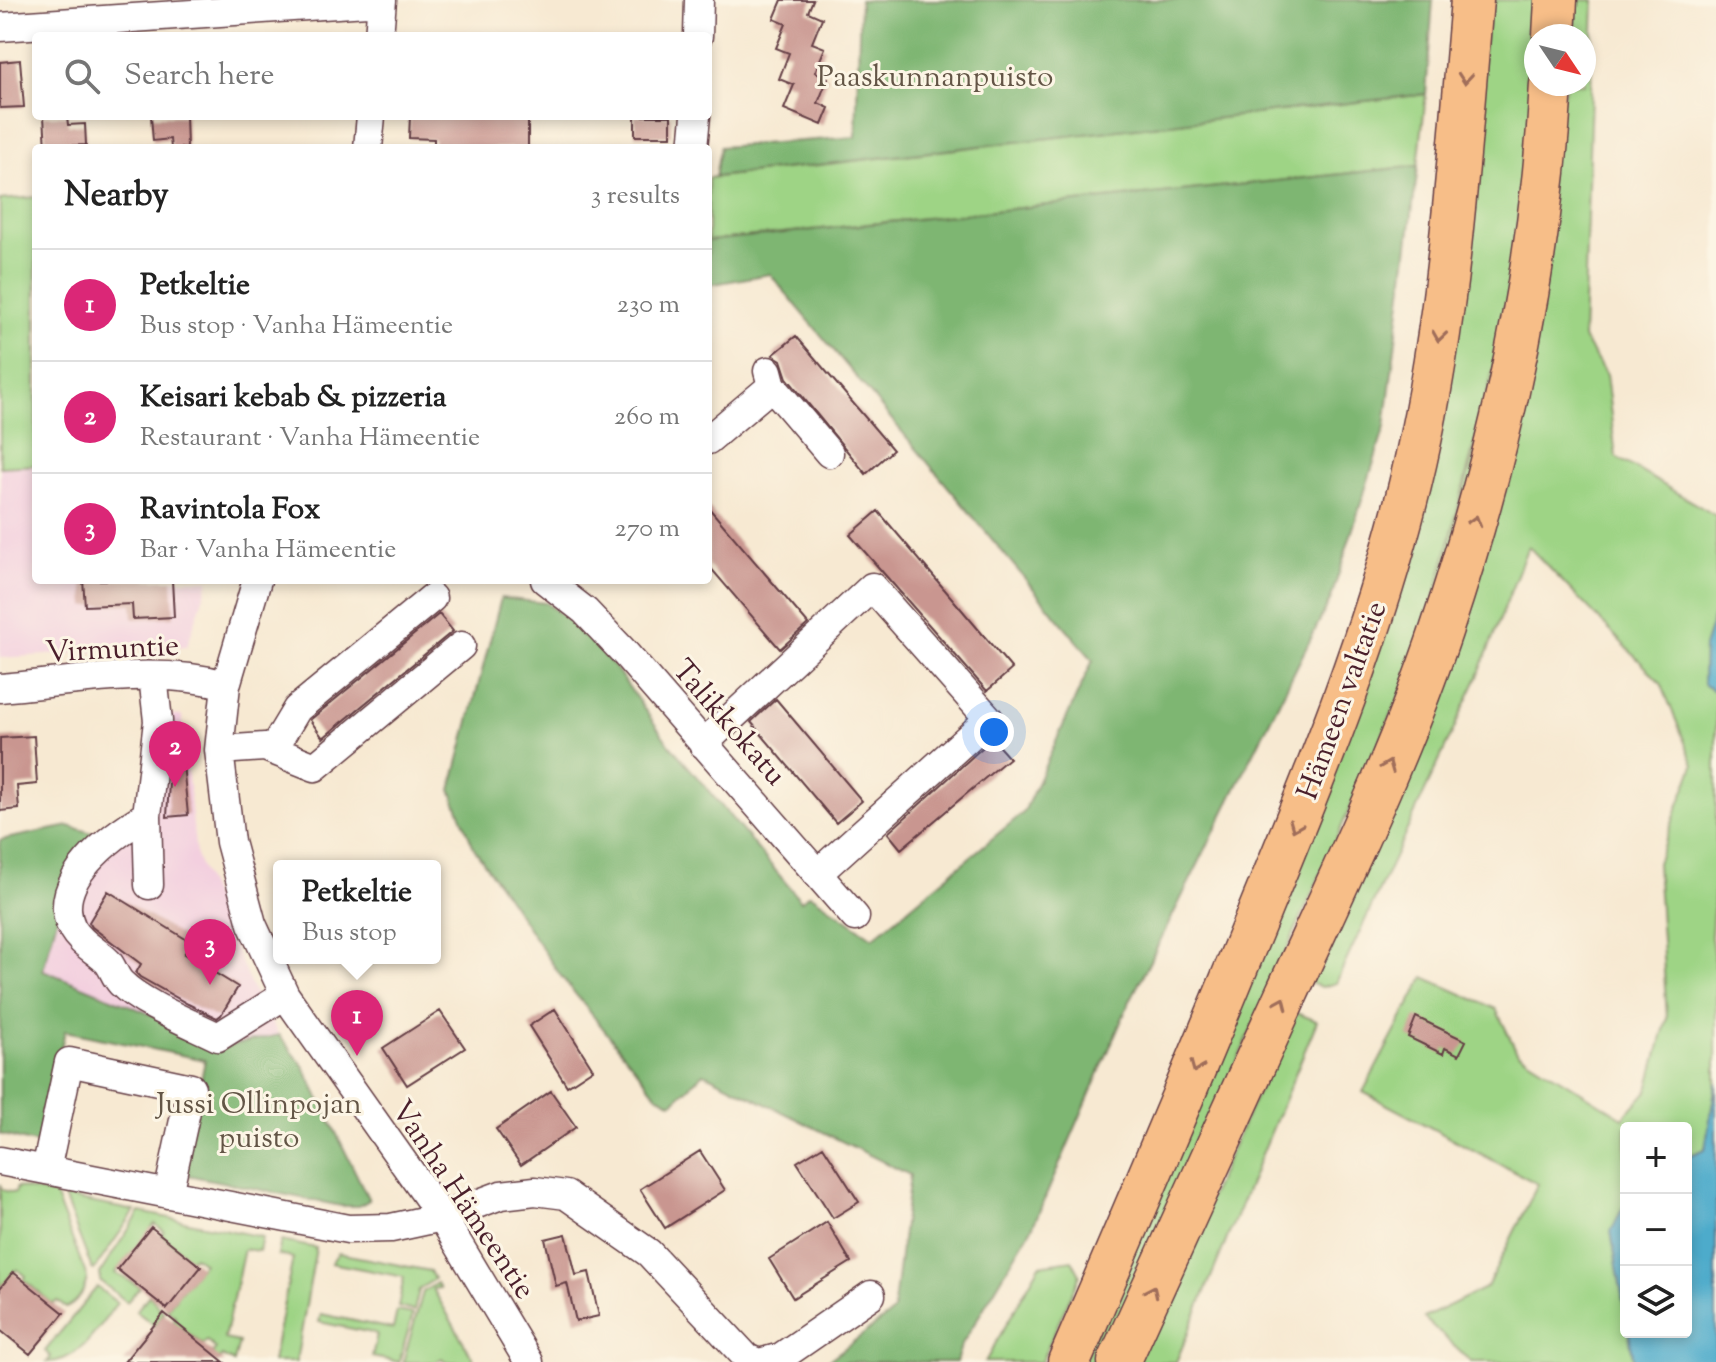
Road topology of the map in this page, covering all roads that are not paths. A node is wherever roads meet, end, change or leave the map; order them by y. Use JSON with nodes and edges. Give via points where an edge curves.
{"nodes":[{"id":1,"x":382,"y":0,"type":"edge"},
{"id":2,"x":699,"y":0,"type":"edge"},
{"id":3,"x":1472,"y":0,"type":"edge"},
{"id":4,"x":1556,"y":0,"type":"edge"},
{"id":5,"x":1555,"y":24,"type":"edge"},
{"id":6,"x":0,"y":27,"type":"edge"},
{"id":7,"x":379,"y":32,"type":"edge"},
{"id":8,"x":698,"y":32,"type":"edge"},
{"id":9,"x":1550,"y":96,"type":"edge"},
{"id":10,"x":371,"y":120,"type":"edge"},
{"id":11,"x":696,"y":120,"type":"edge"},
{"id":12,"x":368,"y":144,"type":"edge"},
{"id":13,"x":693,"y":144,"type":"edge"},
{"id":14,"x":712,"y":436,"type":"edge"},
{"id":15,"x":829,"y":453,"type":"dead end"},
{"id":16,"x":256,"y":584,"type":"edge"},
{"id":17,"x":550,"y":584,"type":"edge"},
{"id":18,"x":432,"y":598,"type":"dead end"},
{"id":19,"x":461,"y":646,"type":"dead end"},
{"id":20,"x":153,"y":676,"type":"junction"},
{"id":21,"x":226,"y":685,"type":"junction"},
{"id":22,"x":0,"y":688,"type":"edge"},
{"id":23,"x":703,"y":744,"type":"junction"},
{"id":24,"x":273,"y":749,"type":"junction"},
{"id":25,"x":219,"y":750,"type":"junction"},
{"id":26,"x":147,"y":815,"type":"junction"},
{"id":27,"x":817,"y":874,"type":"junction"},
{"id":28,"x":149,"y":885,"type":"dead end"},
{"id":29,"x":855,"y":917,"type":"dead end"},
{"id":30,"x":285,"y":995,"type":"junction"},
{"id":31,"x":0,"y":1161,"type":"edge"},
{"id":32,"x":46,"y":1170,"type":"junction"},
{"id":33,"x":168,"y":1194,"type":"junction"},
{"id":34,"x":442,"y":1217,"type":"junction"},
{"id":35,"x":871,"y":1295,"type":"dead end"},
{"id":36,"x":755,"y":1361,"type":"edge"},
{"id":37,"x":529,"y":1362,"type":"edge"},
{"id":38,"x":1069,"y":1362,"type":"edge"},
{"id":39,"x":1119,"y":1362,"type":"edge"}],
"edges":[{"from":1,"to":6,"type":"street"},
{"from":1,"to":7,"type":"street"},
{"from":2,"to":8,"type":"street"},
{"from":3,"to":38,"type":"highway","name":"Hämeen valtatie","one_way":true,"via":[[1439,340],[1410,484],[1380,595],[1349,692]]},
{"from":4,"to":5,"type":"highway"},
{"from":39,"to":9,"type":"highway","one_way":true,"via":[[1358,841],[1440,633],[1477,517],[1515,361],[1541,200]]},
{"from":10,"to":12,"type":"street"},
{"from":11,"to":13,"type":"street"},
{"from":14,"to":15,"type":"street","via":[[770,379]]},
{"from":16,"to":21,"type":"street","name":"Vanha Hämeentie"},
{"from":17,"to":23,"type":"street","name":"Talikkokatu","via":[[614,641]]},
{"from":18,"to":24,"type":"street","via":[[297,709]]},
{"from":19,"to":24,"type":"street","via":[[315,767]]},
{"from":20,"to":21,"type":"street","name":"Virmuntie"},
{"from":20,"to":22,"type":"street","name":"Virmuntie"},
{"from":20,"to":26,"type":"street","via":[[158,721]]},
{"from":21,"to":25,"type":"street","name":"Vanha Hämeentie"},
{"from":23,"to":27,"type":"street","name":"Talikkokatu"},
{"from":23,"to":27,"type":"street","via":[[872,587],[968,695],[989,719]]},
{"from":24,"to":25,"type":"street"},
{"from":25,"to":30,"type":"street","name":"Vanha Hämeentie","via":[[239,881],[252,924]]},
{"from":26,"to":28,"type":"street"},
{"from":26,"to":30,"type":"street","via":[[108,838],[79,871],[69,904],[70,925],[81,941],[110,964],[120,983],[218,1037]]},
{"from":27,"to":29,"type":"street","name":"Talikkokatu"},
{"from":30,"to":34,"type":"street","name":"Vanha Hämeentie"},
{"from":31,"to":32,"type":"street"},
{"from":32,"to":33,"type":"street"},
{"from":32,"to":33,"type":"street","via":[[69,1062],[191,1088]]},
{"from":33,"to":34,"type":"street","via":[[348,1229],[391,1228]]},
{"from":34,"to":36,"type":"street","via":[[501,1195],[566,1195],[649,1253]]},
{"from":34,"to":37,"type":"street","name":"Vanha Hämeentie"},
{"from":35,"to":36,"type":"street","via":[[781,1357]]}]}
